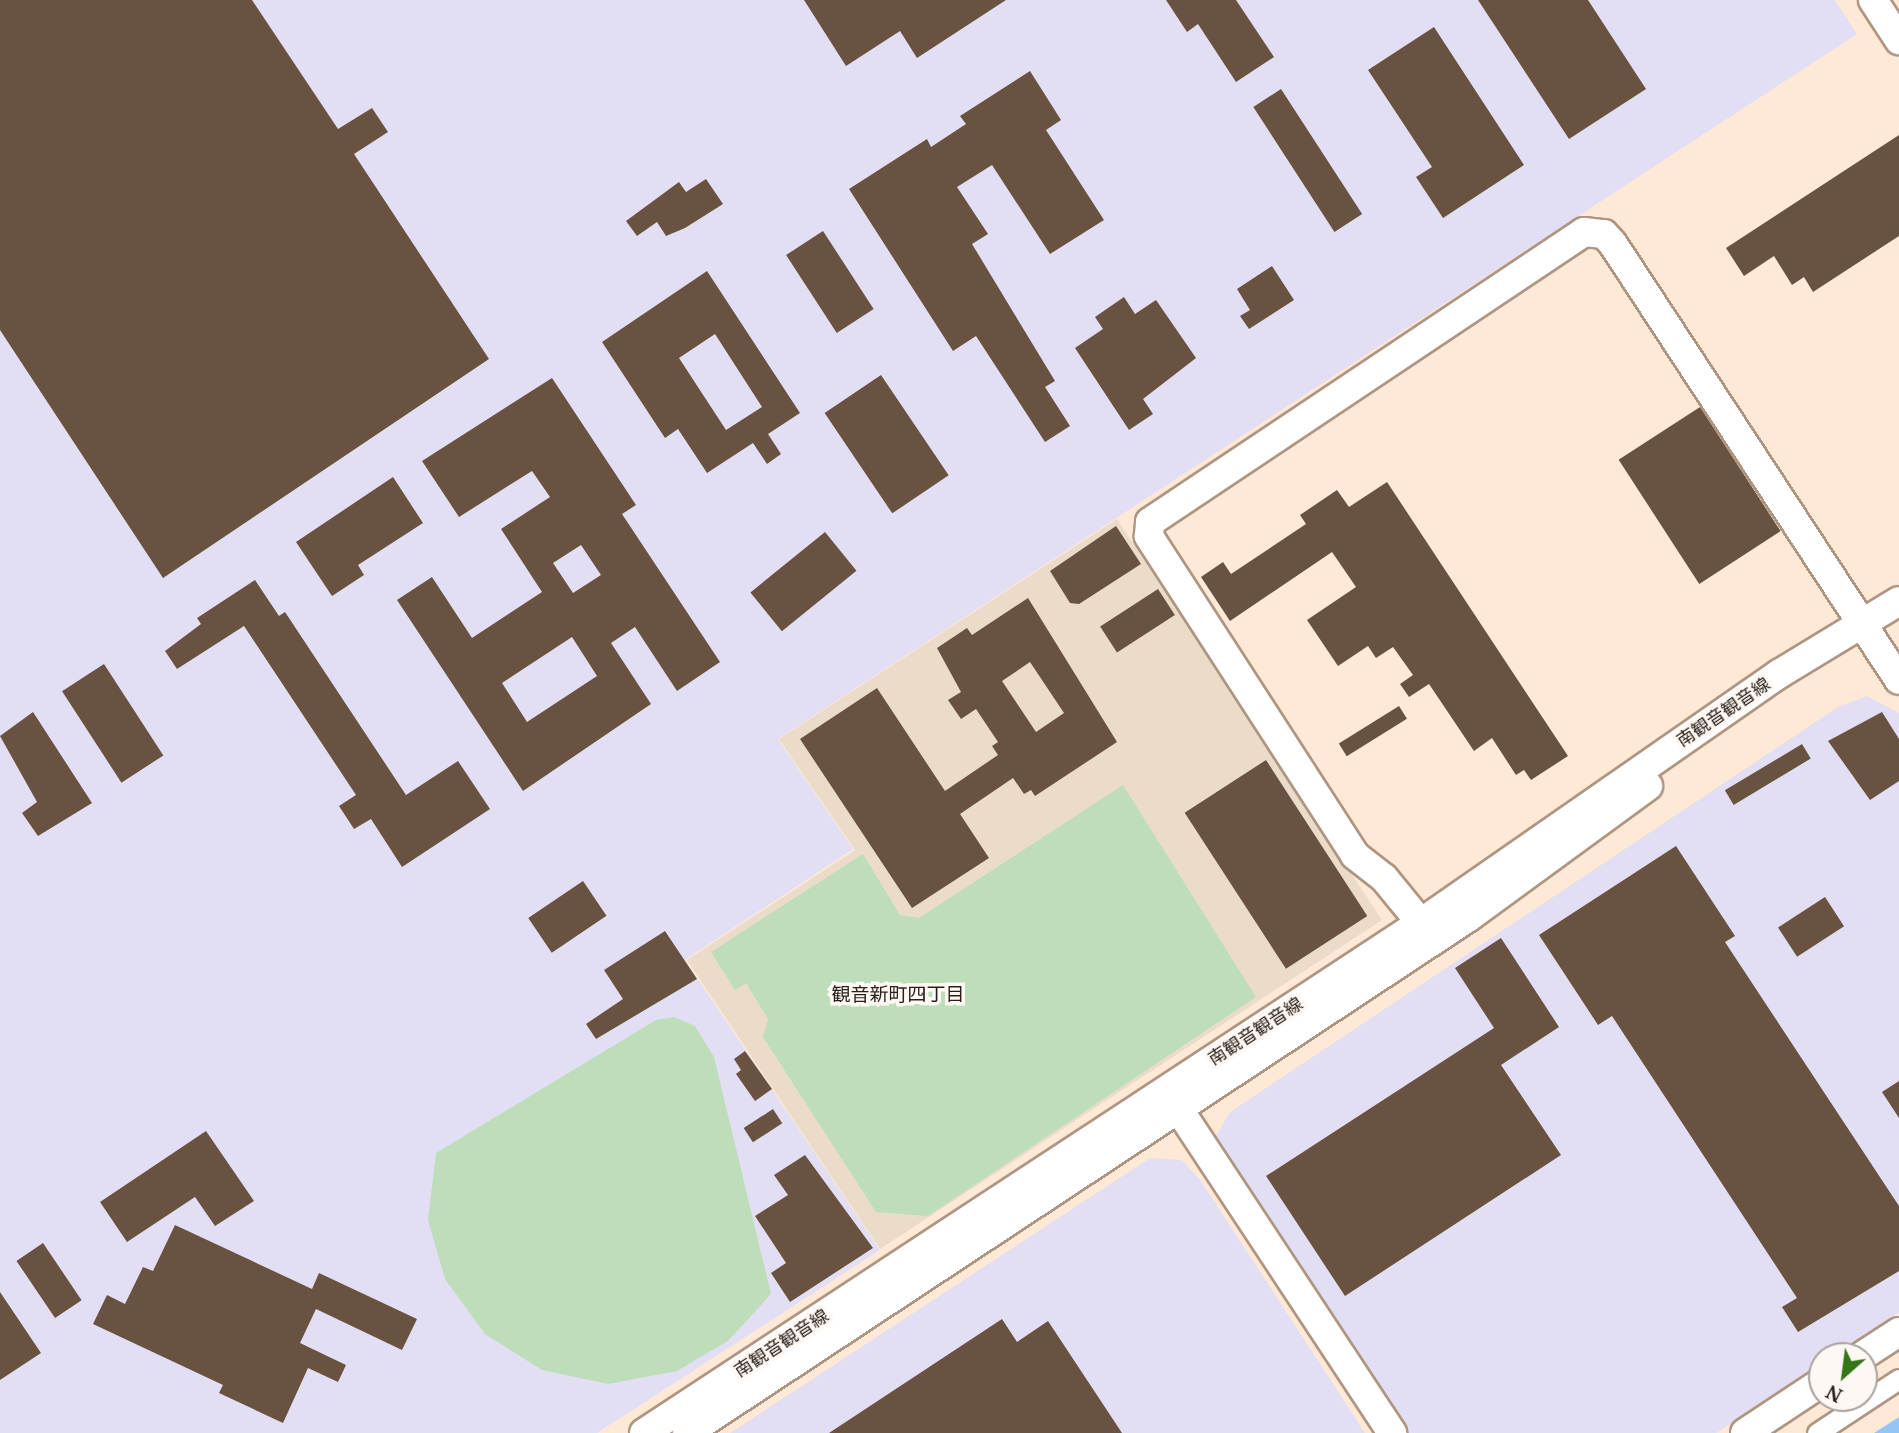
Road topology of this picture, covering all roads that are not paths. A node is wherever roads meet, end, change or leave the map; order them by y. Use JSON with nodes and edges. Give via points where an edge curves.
{"nodes":[{"id":1,"x":1873,"y":0,"type":"edge"},
{"id":2,"x":1899,"y":40,"type":"edge"},
{"id":3,"x":1899,"y":601,"type":"edge"},
{"id":4,"x":1862,"y":625,"type":"junction"},
{"id":5,"x":1899,"y":680,"type":"edge"},
{"id":6,"x":1428,"y":931,"type":"junction"},
{"id":7,"x":1173,"y":1100,"type":"junction"},
{"id":8,"x":1899,"y":1332,"type":"edge"},
{"id":9,"x":1878,"y":1346,"type":"edge"},
{"id":10,"x":1899,"y":1379,"type":"edge"},
{"id":11,"x":1808,"y":1391,"type":"edge"},
{"id":12,"x":644,"y":1433,"type":"edge"},
{"id":13,"x":687,"y":1433,"type":"edge"},
{"id":14,"x":1392,"y":1433,"type":"edge"},
{"id":15,"x":1745,"y":1433,"type":"edge"},
{"id":16,"x":1817,"y":1433,"type":"edge"}],
"edges":[{"from":1,"to":2,"type":"street"},
{"from":3,"to":4,"type":"street","name":"南観音観音線"},
{"from":4,"to":5,"type":"street"},
{"from":4,"to":6,"type":"street","name":"南観音観音線"},
{"from":4,"to":6,"type":"street","via":[[1613,244],[1593,231],[1158,512],[1149,536],[1355,855]]},
{"from":6,"to":7,"type":"street","name":"南観音観音線"},
{"from":7,"to":12,"type":"street","name":"南観音観音線"},
{"from":7,"to":13,"type":"street","name":"南観音観音線"},
{"from":7,"to":14,"type":"street"},
{"from":8,"to":9,"type":"street"},
{"from":10,"to":16,"type":"street"},
{"from":11,"to":15,"type":"street"}]}
